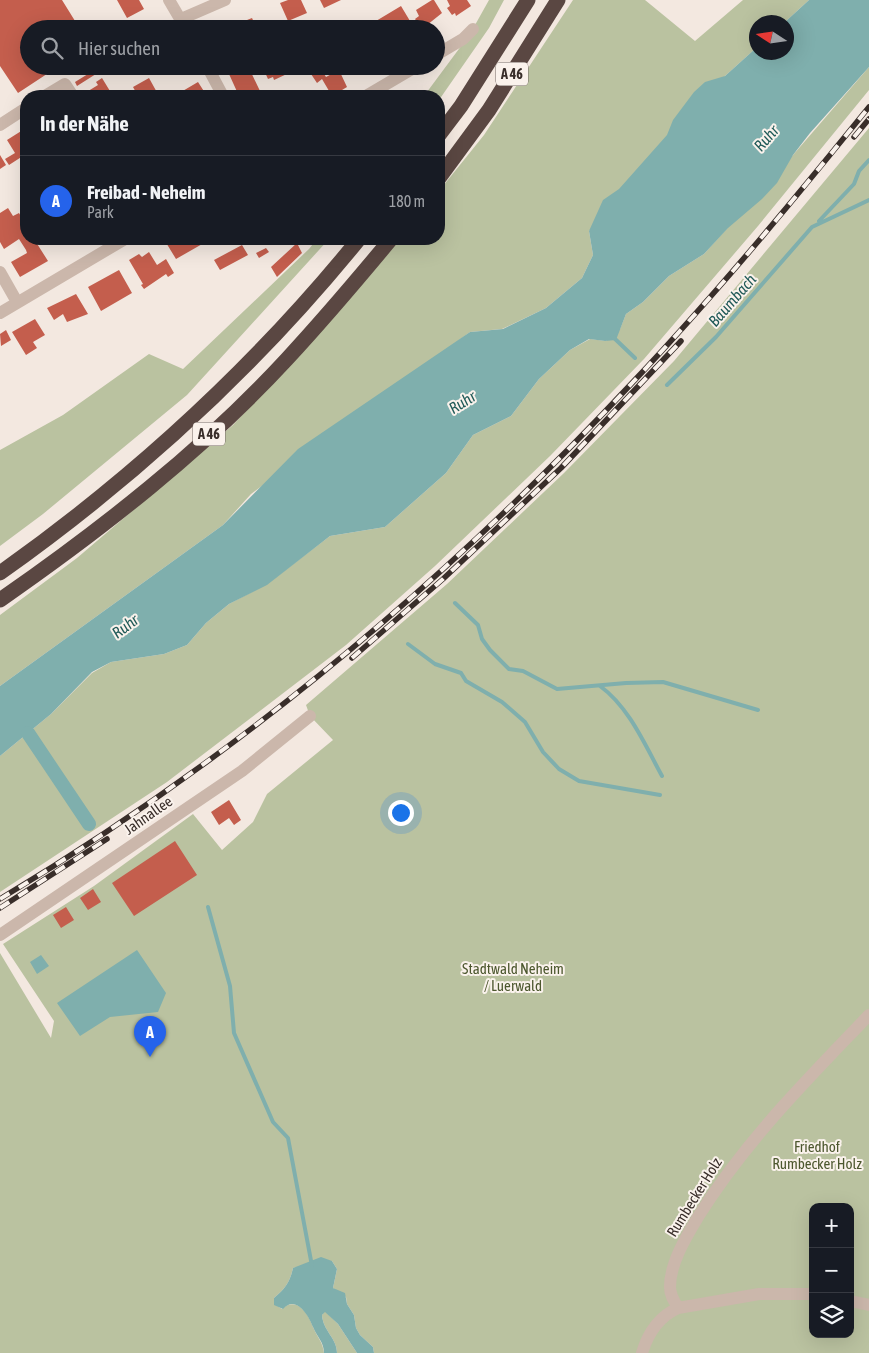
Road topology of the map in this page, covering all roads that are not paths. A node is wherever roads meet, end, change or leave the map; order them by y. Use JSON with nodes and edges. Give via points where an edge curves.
{"nodes":[{"id":1,"x":169,"y":0,"type":"edge"},
{"id":2,"x":225,"y":0,"type":"edge"},
{"id":3,"x":528,"y":0,"type":"edge"},
{"id":4,"x":558,"y":0,"type":"edge"},
{"id":5,"x":182,"y":20,"type":"edge"},
{"id":6,"x":191,"y":20,"type":"edge"},
{"id":7,"x":473,"y":29,"type":"dead end"},
{"id":8,"x":445,"y":50,"type":"edge"},
{"id":9,"x":212,"y":75,"type":"edge"},
{"id":10,"x":402,"y":75,"type":"edge"},
{"id":11,"x":55,"y":90,"type":"edge"},
{"id":12,"x":69,"y":90,"type":"edge"},
{"id":13,"x":220,"y":90,"type":"edge"},
{"id":14,"x":376,"y":90,"type":"edge"},
{"id":15,"x":20,"y":112,"type":"edge"},
{"id":16,"x":0,"y":125,"type":"edge"},
{"id":17,"x":445,"y":127,"type":"edge"},
{"id":18,"x":445,"y":170,"type":"edge"},
{"id":19,"x":115,"y":245,"type":"edge"},
{"id":20,"x":354,"y":245,"type":"edge"},
{"id":21,"x":386,"y":245,"type":"edge"},
{"id":22,"x":0,"y":272,"type":"edge"},
{"id":23,"x":17,"y":302,"type":"junction"},
{"id":24,"x":0,"y":313,"type":"edge"},
{"id":25,"x":0,"y":573,"type":"edge"},
{"id":26,"x":0,"y":600,"type":"edge"},
{"id":27,"x":310,"y":716,"type":"dead end"},
{"id":28,"x":0,"y":935,"type":"edge"},
{"id":29,"x":869,"y":1015,"type":"edge"},
{"id":30,"x":809,"y":1294,"type":"edge"},
{"id":31,"x":854,"y":1302,"type":"edge"},
{"id":32,"x":869,"y":1305,"type":"edge"},
{"id":33,"x":678,"y":1308,"type":"junction"},
{"id":34,"x":642,"y":1353,"type":"edge"}],
"edges":[{"from":1,"to":5,"type":"street"},
{"from":2,"to":6,"type":"street"},
{"from":3,"to":17,"type":"highway","number":"A 46"},
{"from":4,"to":18,"type":"highway","number":"A 46","via":[[489,110]]},
{"from":7,"to":8,"type":"street"},
{"from":9,"to":13,"type":"street"},
{"from":10,"to":14,"type":"street"},
{"from":11,"to":12,"type":"street","via":[[65,84]]},
{"from":15,"to":16,"type":"street"},
{"from":19,"to":23,"type":"street"},
{"from":20,"to":25,"type":"highway","number":"A 46","via":[[271,339],[166,442],[52,536]]},
{"from":21,"to":26,"type":"highway","number":"A 46","via":[[286,360],[222,423],[146,491],[67,554]]},
{"from":22,"to":23,"type":"street"},
{"from":23,"to":24,"type":"street"},
{"from":27,"to":28,"type":"street","name":"Jahnallee","via":[[242,771]]},
{"from":29,"to":33,"type":"street","name":"Rumbecker Holz","via":[[746,1148],[712,1195],[690,1231],[674,1268],[670,1292]]},
{"from":30,"to":33,"type":"street","via":[[759,1294]]},
{"from":31,"to":32,"type":"street"},
{"from":33,"to":34,"type":"street","via":[[657,1322]]}]}
